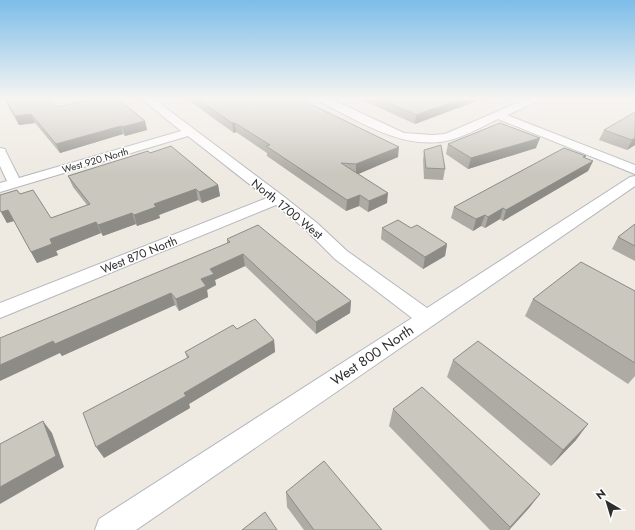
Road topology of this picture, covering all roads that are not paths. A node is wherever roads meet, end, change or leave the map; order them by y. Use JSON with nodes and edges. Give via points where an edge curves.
{"nodes":[{"id":1,"x":179,"y":124,"type":"edge"},
{"id":2,"x":374,"y":124,"type":"edge"},
{"id":3,"x":477,"y":124,"type":"edge"},
{"id":4,"x":519,"y":124,"type":"edge"},
{"id":5,"x":190,"y":132,"type":"junction"},
{"id":6,"x":0,"y":152,"type":"edge"},
{"id":7,"x":635,"y":170,"type":"edge"},
{"id":8,"x":635,"y":180,"type":"edge"},
{"id":9,"x":15,"y":183,"type":"junction"},
{"id":10,"x":0,"y":188,"type":"edge"},
{"id":11,"x":278,"y":199,"type":"junction"},
{"id":12,"x":0,"y":311,"type":"edge"},
{"id":13,"x":427,"y":318,"type":"junction"},
{"id":14,"x":110,"y":530,"type":"edge"}],
"edges":[{"from":1,"to":5,"type":"street","name":"North 1700 West"},
{"from":2,"to":3,"type":"street","via":[[402,136],[432,139],[448,136]]},
{"from":4,"to":7,"type":"street"},
{"from":5,"to":9,"type":"street","name":"West 920 North"},
{"from":5,"to":11,"type":"street","name":"North 1700 West"},
{"from":6,"to":9,"type":"street"},
{"from":8,"to":13,"type":"street","name":"West 800 North"},
{"from":9,"to":10,"type":"street","name":"West 920 North"},
{"from":11,"to":12,"type":"street","name":"West 870 North"},
{"from":11,"to":13,"type":"street","name":"North 1700 West","via":[[341,254]]},
{"from":13,"to":14,"type":"street","name":"West 800 North"}]}
